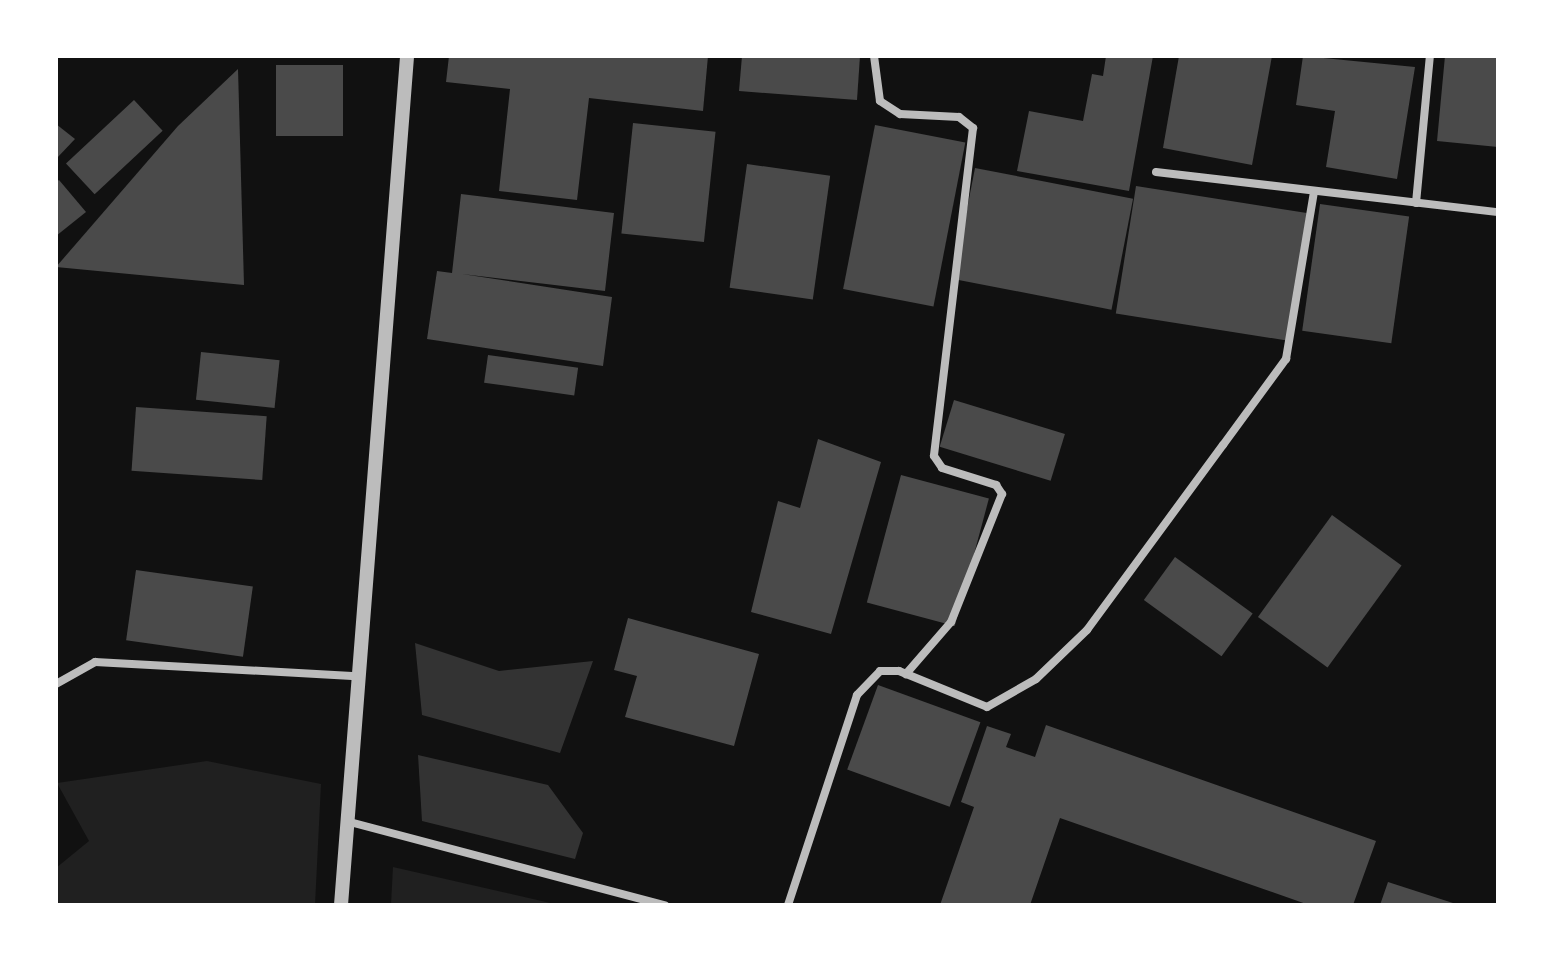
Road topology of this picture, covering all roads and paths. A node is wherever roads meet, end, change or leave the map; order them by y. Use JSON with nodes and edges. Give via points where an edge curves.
{"nodes":[{"id":1,"x":407,"y":56,"type":"edge"},
{"id":2,"x":874,"y":56,"type":"edge"},
{"id":3,"x":1430,"y":56,"type":"edge"},
{"id":4,"x":1156,"y":172,"type":"dead end"},
{"id":5,"x":1314,"y":191,"type":"junction"},
{"id":6,"x":1416,"y":203,"type":"junction"},
{"id":7,"x":1498,"y":212,"type":"edge"},
{"id":8,"x":906,"y":674,"type":"junction"},
{"id":9,"x":357,"y":676,"type":"junction"},
{"id":10,"x":56,"y":684,"type":"edge"},
{"id":11,"x":346,"y":821,"type":"junction"},
{"id":12,"x":341,"y":905,"type":"edge"},
{"id":13,"x":665,"y":905,"type":"edge"},
{"id":14,"x":788,"y":905,"type":"edge"}],
"edges":[{"from":1,"to":9,"type":"street"},
{"from":2,"to":8,"type":"street","via":[[880,101],[900,114],[959,117],[973,128],[934,456],[942,468],[996,485],[1002,494],[951,622]]},
{"from":3,"to":6,"type":"street"},
{"from":4,"to":5,"type":"street"},
{"from":5,"to":6,"type":"street"},
{"from":5,"to":8,"type":"street","via":[[1286,359],[1087,630],[1036,679],[987,707]]},
{"from":6,"to":7,"type":"street"},
{"from":8,"to":14,"type":"street","via":[[880,671],[857,695]]},
{"from":9,"to":10,"type":"street","via":[[95,662]]},
{"from":9,"to":11,"type":"street"},
{"from":11,"to":12,"type":"street"},
{"from":11,"to":13,"type":"street"}]}
